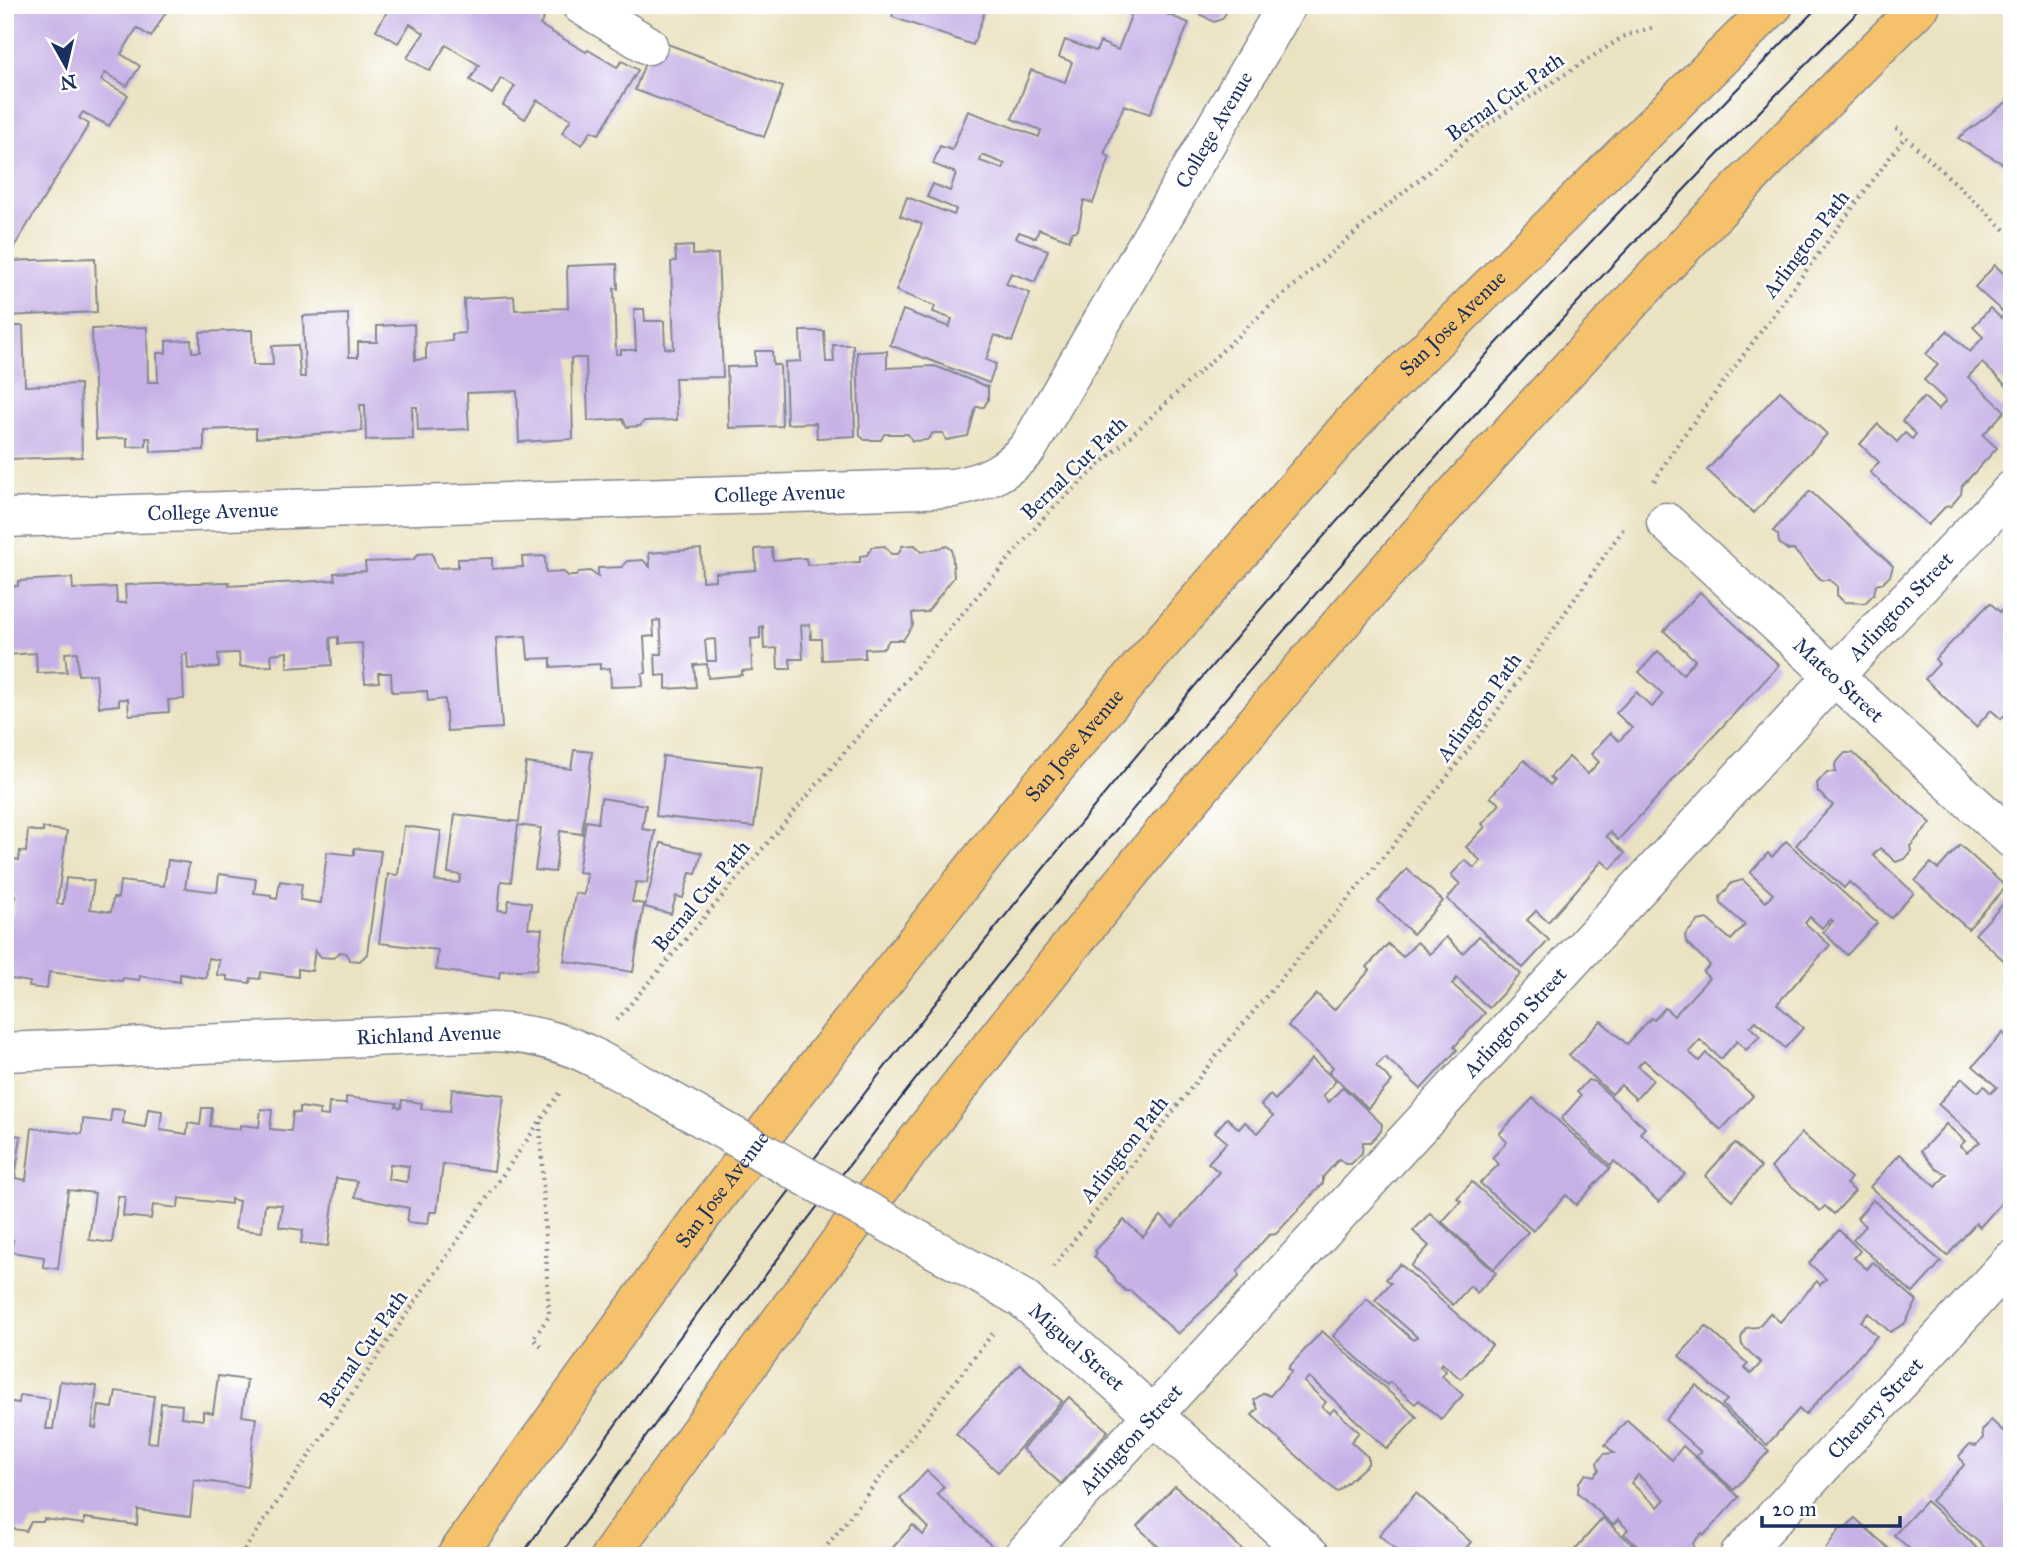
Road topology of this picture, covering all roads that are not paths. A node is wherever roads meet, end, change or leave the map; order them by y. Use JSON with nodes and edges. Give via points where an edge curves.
{"nodes":[{"id":1,"x":581,"y":5,"type":"edge"},
{"id":2,"x":1287,"y":5,"type":"edge"},
{"id":3,"x":1774,"y":5,"type":"edge"},
{"id":4,"x":1921,"y":5,"type":"edge"},
{"id":5,"x":648,"y":45,"type":"dead end"},
{"id":6,"x":2012,"y":490,"type":"edge"},
{"id":7,"x":5,"y":518,"type":"edge"},
{"id":8,"x":1666,"y":522,"type":"dead end"},
{"id":9,"x":1834,"y":676,"type":"junction"},
{"id":10,"x":2012,"y":839,"type":"edge"},
{"id":11,"x":5,"y":1052,"type":"edge"},
{"id":12,"x":813,"y":1180,"type":"joint"},
{"id":13,"x":2012,"y":1260,"type":"edge"},
{"id":14,"x":1154,"y":1413,"type":"junction"},
{"id":15,"x":456,"y":1556,"type":"edge"},
{"id":16,"x":610,"y":1556,"type":"edge"},
{"id":17,"x":1023,"y":1556,"type":"edge"},
{"id":18,"x":1311,"y":1556,"type":"edge"},
{"id":19,"x":1739,"y":1556,"type":"edge"}],
"edges":[{"from":1,"to":5,"type":"street"},
{"from":2,"to":7,"type":"street","name":"College Avenue","via":[[1028,448],[1009,469],[983,482],[939,488]]},
{"from":3,"to":15,"type":"main road","name":"San Jose Avenue","via":[[1353,422],[1175,626],[1020,810],[807,1078]]},
{"from":4,"to":16,"type":"main road","via":[[1809,116],[1490,455],[1227,755],[906,1151]]},
{"from":6,"to":9,"type":"street","name":"Arlington Street"},
{"from":8,"to":9,"type":"street","name":"Mateo Street"},
{"from":9,"to":10,"type":"street","name":"Mateo Street"},
{"from":9,"to":14,"type":"street","name":"Arlington Street"},
{"from":11,"to":12,"type":"street","name":"Richland Avenue","bridge":true,"via":[[492,1032],[602,1044]]},
{"from":12,"to":14,"type":"street","name":"Miguel Street","bridge":true,"via":[[1023,1299]]},
{"from":13,"to":19,"type":"street","name":"Chenery Street"},
{"from":14,"to":17,"type":"street","name":"Arlington Street"},
{"from":14,"to":18,"type":"street","name":"Miguel Street"}]}
